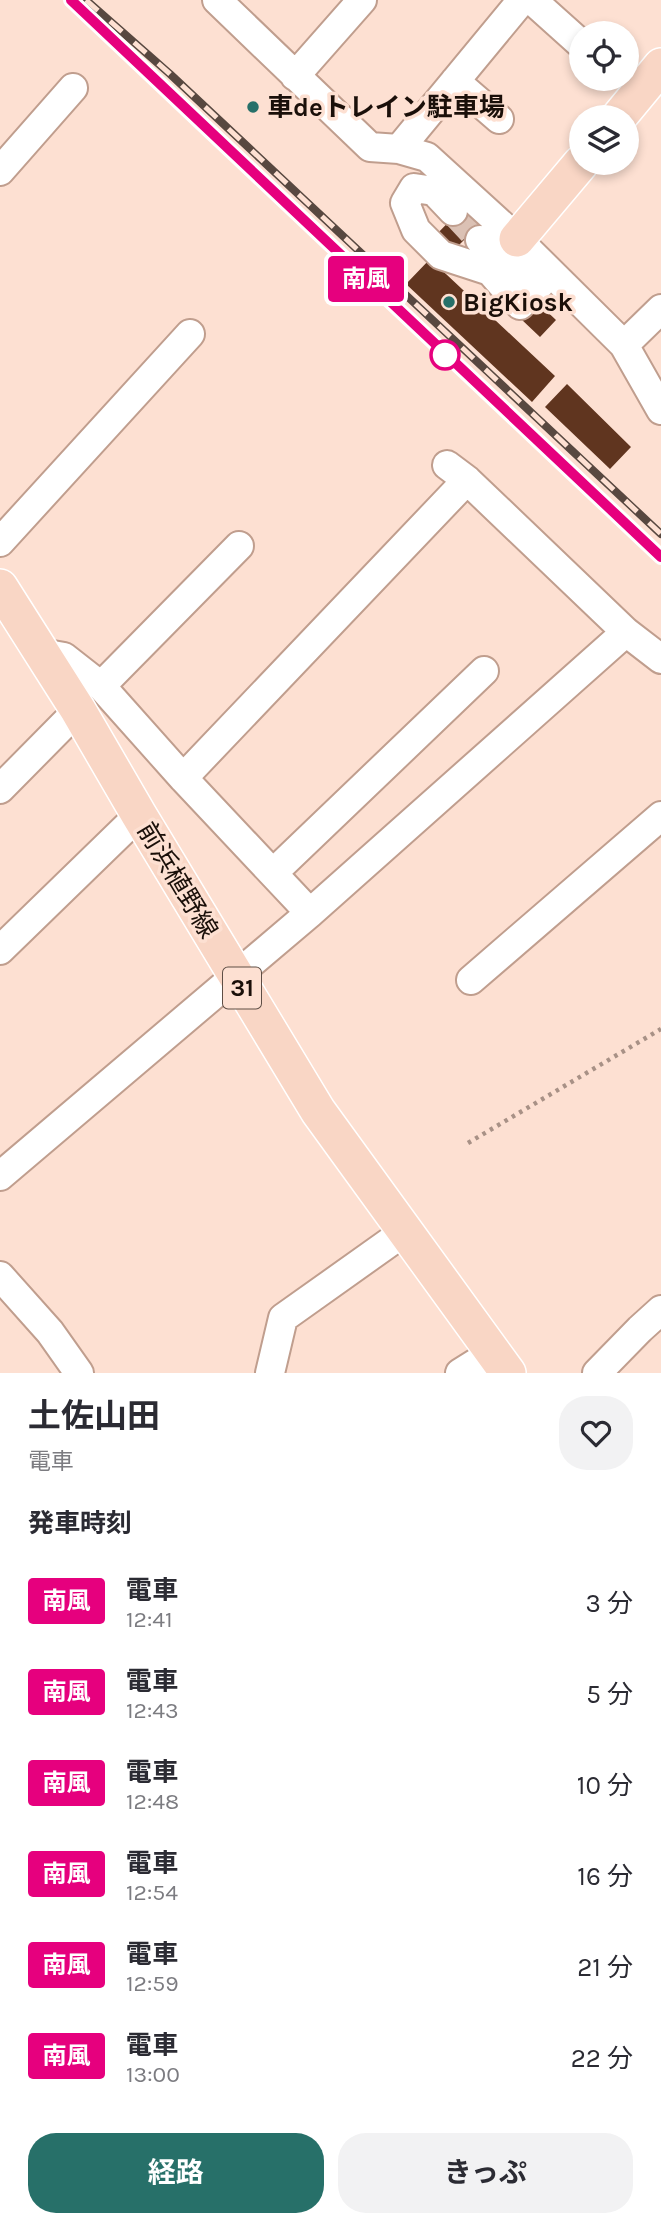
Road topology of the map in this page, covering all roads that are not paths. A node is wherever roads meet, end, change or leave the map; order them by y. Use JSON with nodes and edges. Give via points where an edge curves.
{"nodes":[{"id":1,"x":217,"y":0,"type":"edge"},
{"id":2,"x":362,"y":0,"type":"edge"},
{"id":3,"x":522,"y":0,"type":"edge"},
{"id":4,"x":532,"y":0,"type":"edge"},
{"id":5,"x":569,"y":33,"type":"edge"},
{"id":6,"x":661,"y":66,"type":"edge"},
{"id":7,"x":295,"y":76,"type":"junction"},
{"id":8,"x":455,"y":81,"type":"junction"},
{"id":9,"x":73,"y":88,"type":"dead end"},
{"id":10,"x":625,"y":97,"type":"edge"},
{"id":11,"x":499,"y":119,"type":"dead end"},
{"id":12,"x":399,"y":149,"type":"junction"},
{"id":13,"x":0,"y":171,"type":"edge"},
{"id":14,"x":571,"y":175,"type":"edge"},
{"id":15,"x":453,"y":211,"type":"tunnel mouth"},
{"id":16,"x":480,"y":240,"type":"tunnel mouth"},
{"id":17,"x":505,"y":254,"type":"junction"},
{"id":18,"x":661,"y":309,"type":"edge"},
{"id":19,"x":190,"y":334,"type":"dead end"},
{"id":20,"x":624,"y":345,"type":"junction"},
{"id":21,"x":661,"y":410,"type":"edge"},
{"id":22,"x":0,"y":542,"type":"edge"},
{"id":23,"x":239,"y":546,"type":"dead end"},
{"id":24,"x":0,"y":587,"type":"edge"},
{"id":25,"x":626,"y":632,"type":"junction"},
{"id":26,"x":661,"y":659,"type":"edge"},
{"id":27,"x":484,"y":671,"type":"dead end"},
{"id":28,"x":90,"y":698,"type":"junction"},
{"id":29,"x":183,"y":778,"type":"junction"},
{"id":30,"x":0,"y":789,"type":"edge"},
{"id":31,"x":139,"y":815,"type":"junction"},
{"id":32,"x":661,"y":817,"type":"edge"},
{"id":33,"x":273,"y":873,"type":"junction"},
{"id":34,"x":310,"y":913,"type":"junction"},
{"id":35,"x":0,"y":950,"type":"edge"},
{"id":36,"x":235,"y":976,"type":"junction"},
{"id":37,"x":471,"y":980,"type":"dead end"},
{"id":38,"x":0,"y":1176,"type":"edge"},
{"id":39,"x":404,"y":1232,"type":"junction"},
{"id":40,"x":0,"y":1276,"type":"edge"},
{"id":41,"x":661,"y":1310,"type":"edge"},
{"id":42,"x":500,"y":1363,"type":"edge"},
{"id":43,"x":79,"y":1373,"type":"edge"},
{"id":44,"x":270,"y":1373,"type":"edge"},
{"id":45,"x":460,"y":1373,"type":"edge"},
{"id":46,"x":597,"y":1373,"type":"edge"}],
"edges":[{"from":1,"to":7,"type":"street"},
{"from":2,"to":7,"type":"street"},
{"from":3,"to":8,"type":"street"},
{"from":4,"to":5,"type":"street"},
{"from":6,"to":10,"type":"main road"},
{"from":7,"to":12,"type":"street","via":[[370,148]]},
{"from":8,"to":11,"type":"street"},
{"from":8,"to":12,"type":"street"},
{"from":9,"to":13,"type":"street"},
{"from":12,"to":17,"type":"street","via":[[427,157]]},
{"from":14,"to":17,"type":"main road"},
{"from":15,"to":17,"type":"street","via":[[434,191],[414,188],[405,204],[416,230],[441,255]]},
{"from":16,"to":17,"type":"street"},
{"from":17,"to":20,"type":"street"},
{"from":18,"to":20,"type":"street"},
{"from":19,"to":22,"type":"street"},
{"from":20,"to":21,"type":"street"},
{"from":23,"to":28,"type":"street"},
{"from":24,"to":28,"type":"main road","name":"前浜植野線","number":"31","via":[[41,653]]},
{"from":25,"to":26,"type":"street"},
{"from":25,"to":29,"type":"street","via":[[457,472]]},
{"from":25,"to":34,"type":"street"},
{"from":27,"to":33,"type":"street"},
{"from":28,"to":29,"type":"street"},
{"from":28,"to":30,"type":"street"},
{"from":28,"to":31,"type":"main road","name":"前浜植野線","number":"31"},
{"from":29,"to":33,"type":"street"},
{"from":31,"to":35,"type":"street"},
{"from":31,"to":36,"type":"main road","name":"前浜植野線","number":"31"},
{"from":32,"to":37,"type":"street"},
{"from":33,"to":34,"type":"street"},
{"from":34,"to":36,"type":"street"},
{"from":36,"to":38,"type":"street"},
{"from":36,"to":39,"type":"main road","name":"前浜植野線","number":"31","via":[[318,1111]]},
{"from":39,"to":42,"type":"main road","name":"前浜植野線","number":"31"},
{"from":39,"to":44,"type":"street","via":[[282,1318]]},
{"from":40,"to":43,"type":"street"},
{"from":41,"to":46,"type":"street"},
{"from":42,"to":45,"type":"street"}]}
